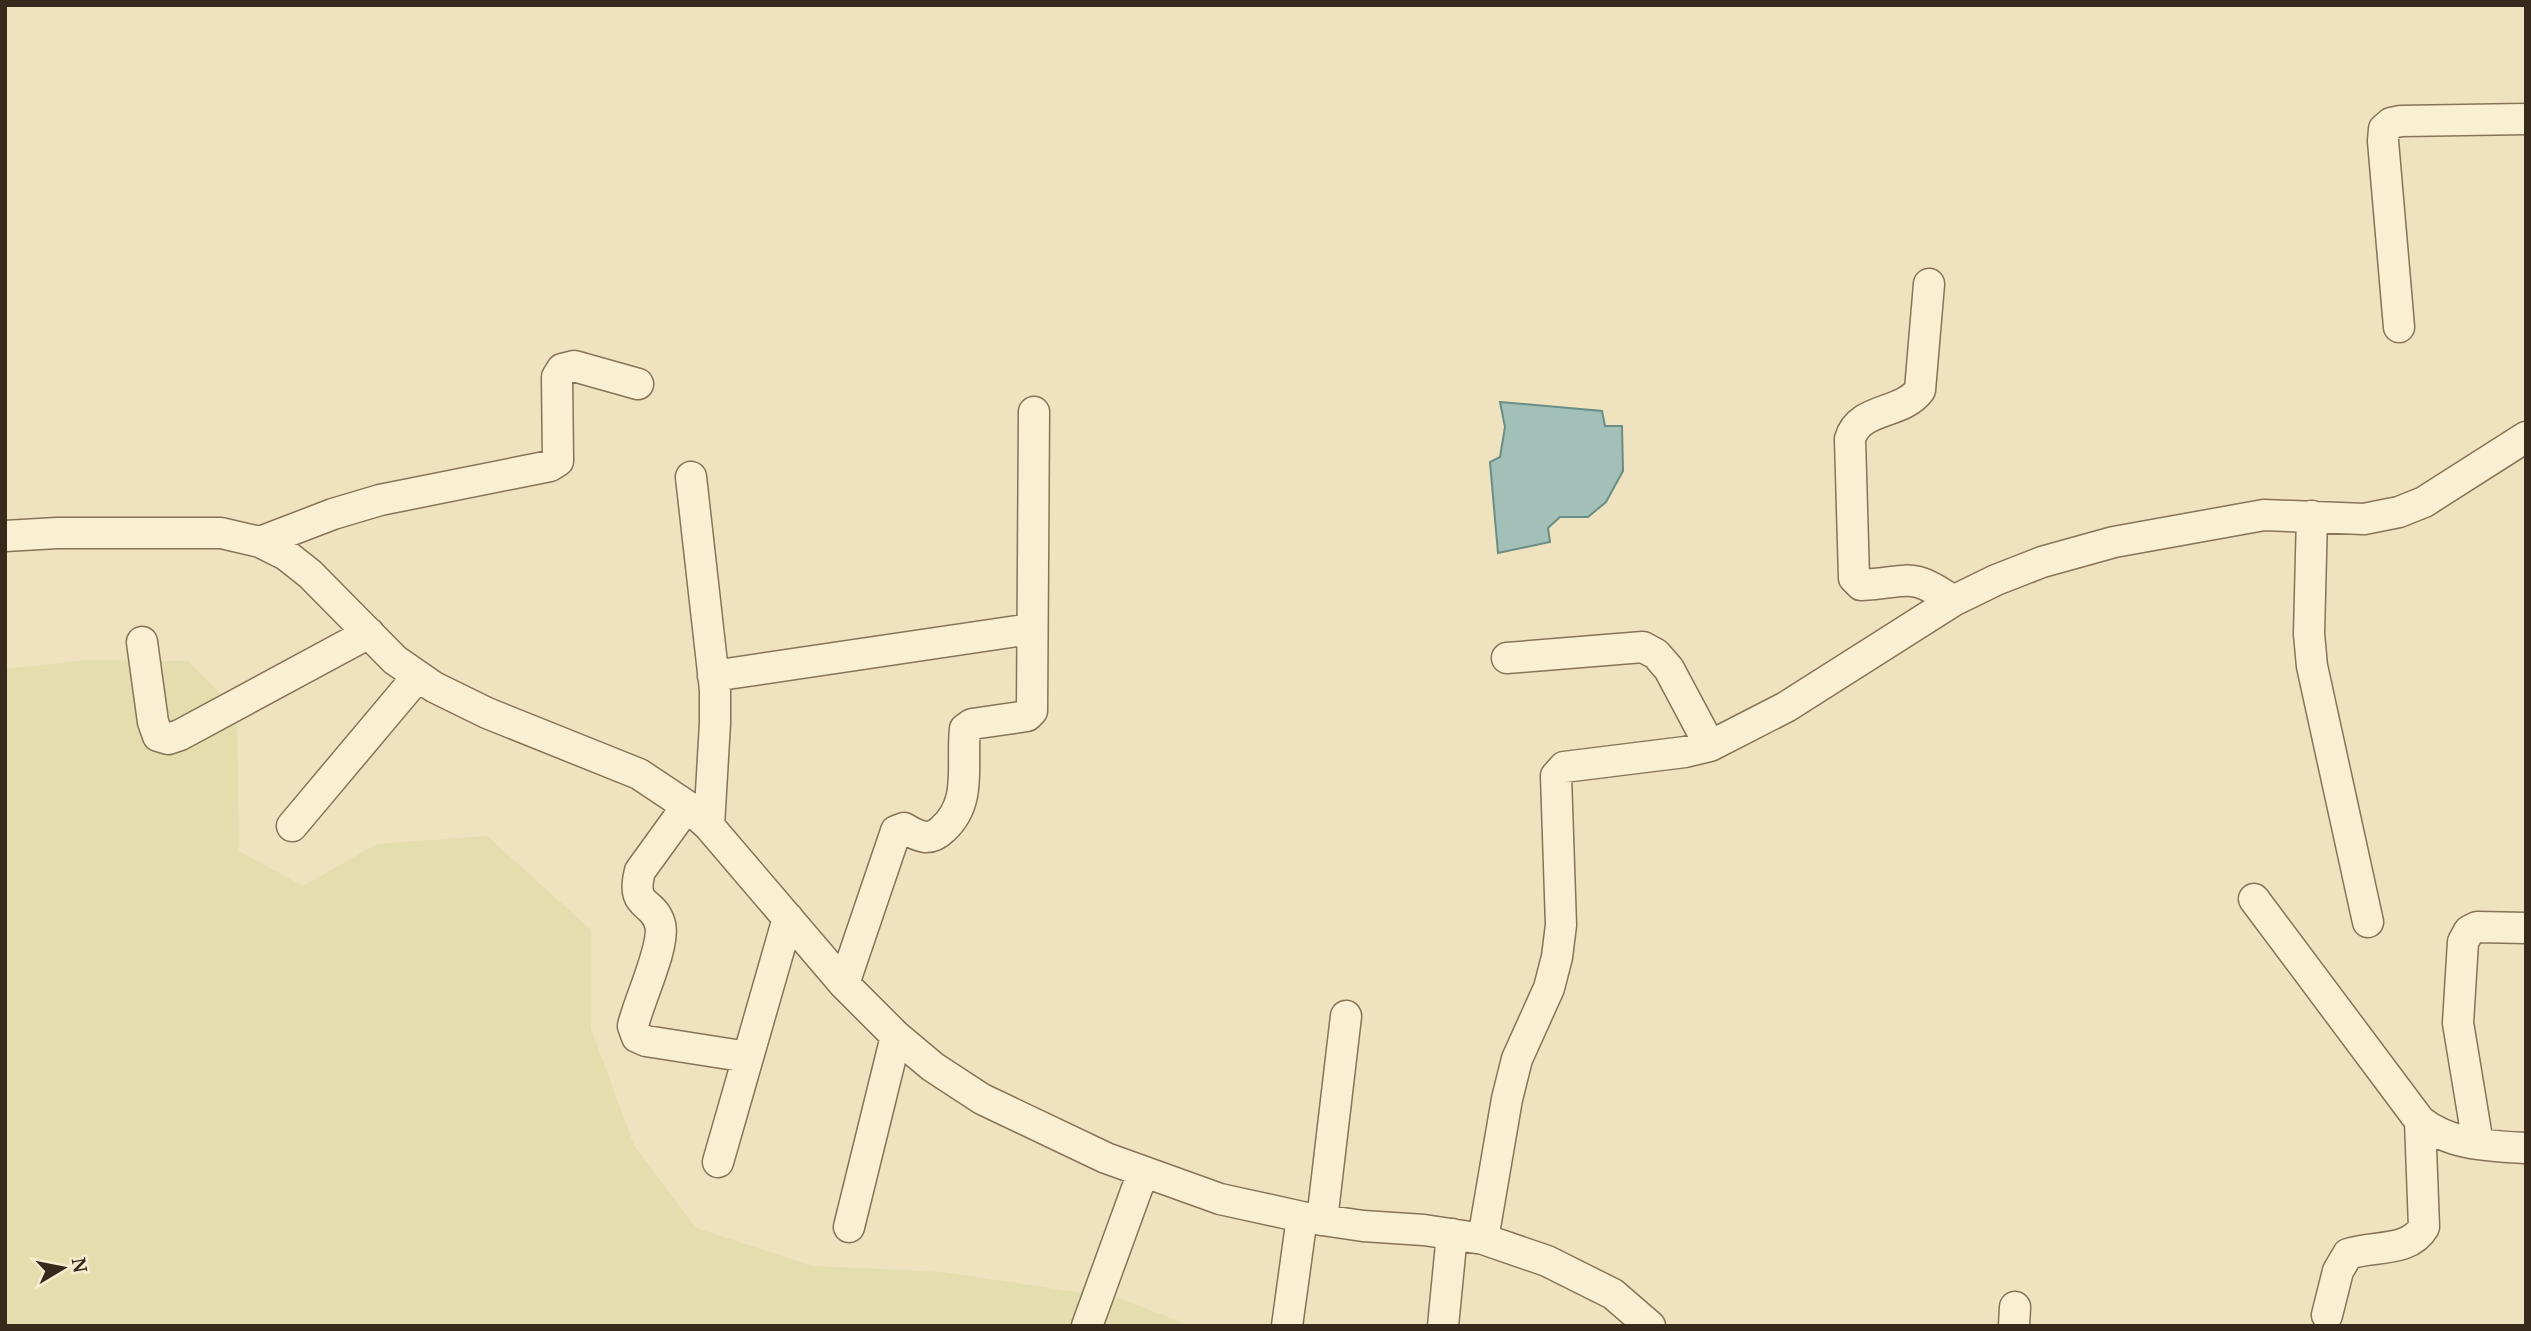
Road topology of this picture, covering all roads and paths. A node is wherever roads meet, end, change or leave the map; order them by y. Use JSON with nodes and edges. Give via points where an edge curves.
{"nodes":[{"id":1,"x":2526,"y":119,"type":"edge"},
{"id":2,"x":1929,"y":284,"type":"dead end"},
{"id":3,"x":2399,"y":327,"type":"dead end"},
{"id":4,"x":638,"y":384,"type":"dead end"},
{"id":5,"x":1034,"y":412,"type":"dead end"},
{"id":6,"x":2526,"y":437,"type":"edge"},
{"id":7,"x":691,"y":477,"type":"dead end"},
{"id":8,"x":2312,"y":516,"type":"junction"},
{"id":9,"x":5,"y":536,"type":"edge"},
{"id":10,"x":260,"y":542,"type":"junction"},
{"id":11,"x":1953,"y":601,"type":"junction"},
{"id":12,"x":1031,"y":629,"type":"junction"},
{"id":13,"x":369,"y":633,"type":"junction"},
{"id":14,"x":142,"y":642,"type":"dead end"},
{"id":15,"x":1507,"y":658,"type":"dead end"},
{"id":16,"x":418,"y":676,"type":"junction"},
{"id":17,"x":713,"y":676,"type":"junction"},
{"id":18,"x":1710,"y":746,"type":"junction"},
{"id":19,"x":687,"y":806,"type":"junction"},
{"id":20,"x":292,"y":826,"type":"dead end"},
{"id":21,"x":709,"y":826,"type":"junction"},
{"id":22,"x":2254,"y":899,"type":"dead end"},
{"id":23,"x":788,"y":918,"type":"junction"},
{"id":24,"x":2368,"y":922,"type":"dead end"},
{"id":25,"x":2526,"y":928,"type":"edge"},
{"id":26,"x":844,"y":984,"type":"junction"},
{"id":27,"x":1346,"y":1016,"type":"dead end"},
{"id":28,"x":896,"y":1036,"type":"junction"},
{"id":29,"x":748,"y":1057,"type":"junction"},
{"id":30,"x":2420,"y":1121,"type":"junction"},
{"id":31,"x":2478,"y":1144,"type":"junction"},
{"id":32,"x":2526,"y":1148,"type":"edge"},
{"id":33,"x":718,"y":1162,"type":"dead end"},
{"id":34,"x":1143,"y":1172,"type":"junction"},
{"id":35,"x":1312,"y":1218,"type":"junction"},
{"id":36,"x":849,"y":1227,"type":"dead end"},
{"id":37,"x":1452,"y":1234,"type":"junction"},
{"id":38,"x":1483,"y":1239,"type":"junction"},
{"id":39,"x":2327,"y":1315,"type":"dead end"},
{"id":40,"x":1087,"y":1326,"type":"edge"},
{"id":41,"x":1287,"y":1326,"type":"edge"},
{"id":42,"x":1443,"y":1326,"type":"edge"},
{"id":43,"x":1650,"y":1326,"type":"edge"}],
"edges":[{"from":1,"to":3,"type":"street","via":[[2401,121],[2384,129]]},
{"from":2,"to":11,"type":"street","via":[[1920,390],[1913,400],[1863,419],[1850,439],[1854,578],[1861,585],[1922,581]]},
{"from":4,"to":10,"type":"street","via":[[574,366],[562,369],[557,377],[558,461],[550,466],[380,500]]},
{"from":5,"to":12,"type":"street"},
{"from":6,"to":8,"type":"street","via":[[2424,502],[2399,512],[2364,519]]},
{"from":7,"to":17,"type":"street"},
{"from":8,"to":11,"type":"street","via":[[2264,515],[2114,542],[2042,562]]},
{"from":8,"to":24,"type":"street","via":[[2312,666]]},
{"from":9,"to":10,"type":"street","via":[[221,533]]},
{"from":10,"to":13,"type":"street","via":[[310,574]]},
{"from":11,"to":18,"type":"street","via":[[1786,707]]},
{"from":12,"to":17,"type":"street"},
{"from":12,"to":26,"type":"street","via":[[1032,710],[1027,716],[965,729],[965,778],[954,817],[934,836],[923,838],[904,828],[896,831]]},
{"from":13,"to":14,"type":"street","via":[[168,739],[158,736],[153,722]]},
{"from":13,"to":16,"type":"street"},
{"from":15,"to":18,"type":"street","via":[[1643,647],[1657,654],[1669,669]]},
{"from":16,"to":19,"type":"street","via":[[487,713],[639,774]]},
{"from":16,"to":20,"type":"street"},
{"from":17,"to":21,"type":"street"},
{"from":18,"to":38,"type":"street","via":[[1564,767],[1556,776],[1558,957],[1517,1059]]},
{"from":19,"to":21,"type":"street"},
{"from":19,"to":29,"type":"street","via":[[640,871],[637,893],[661,926],[633,1026],[637,1037],[646,1041]]},
{"from":21,"to":23,"type":"street"},
{"from":22,"to":30,"type":"street"},
{"from":23,"to":26,"type":"street"},
{"from":23,"to":29,"type":"street"},
{"from":25,"to":31,"type":"street","via":[[2477,928],[2469,931],[2463,942],[2458,1023]]},
{"from":26,"to":28,"type":"street"},
{"from":27,"to":35,"type":"street"},
{"from":28,"to":34,"type":"street","via":[[982,1099]]},
{"from":28,"to":36,"type":"street"},
{"from":29,"to":33,"type":"street"},
{"from":30,"to":31,"type":"street","via":[[2436,1133]]},
{"from":30,"to":39,"type":"street","via":[[2424,1227],[2409,1243],[2348,1254],[2338,1270]]},
{"from":31,"to":32,"type":"street"},
{"from":34,"to":35,"type":"street","via":[[1220,1199]]},
{"from":34,"to":40,"type":"street"},
{"from":35,"to":37,"type":"street"},
{"from":35,"to":41,"type":"street"},
{"from":37,"to":38,"type":"street"},
{"from":37,"to":42,"type":"street"},
{"from":38,"to":43,"type":"street","via":[[1547,1261],[1613,1294]]}]}
